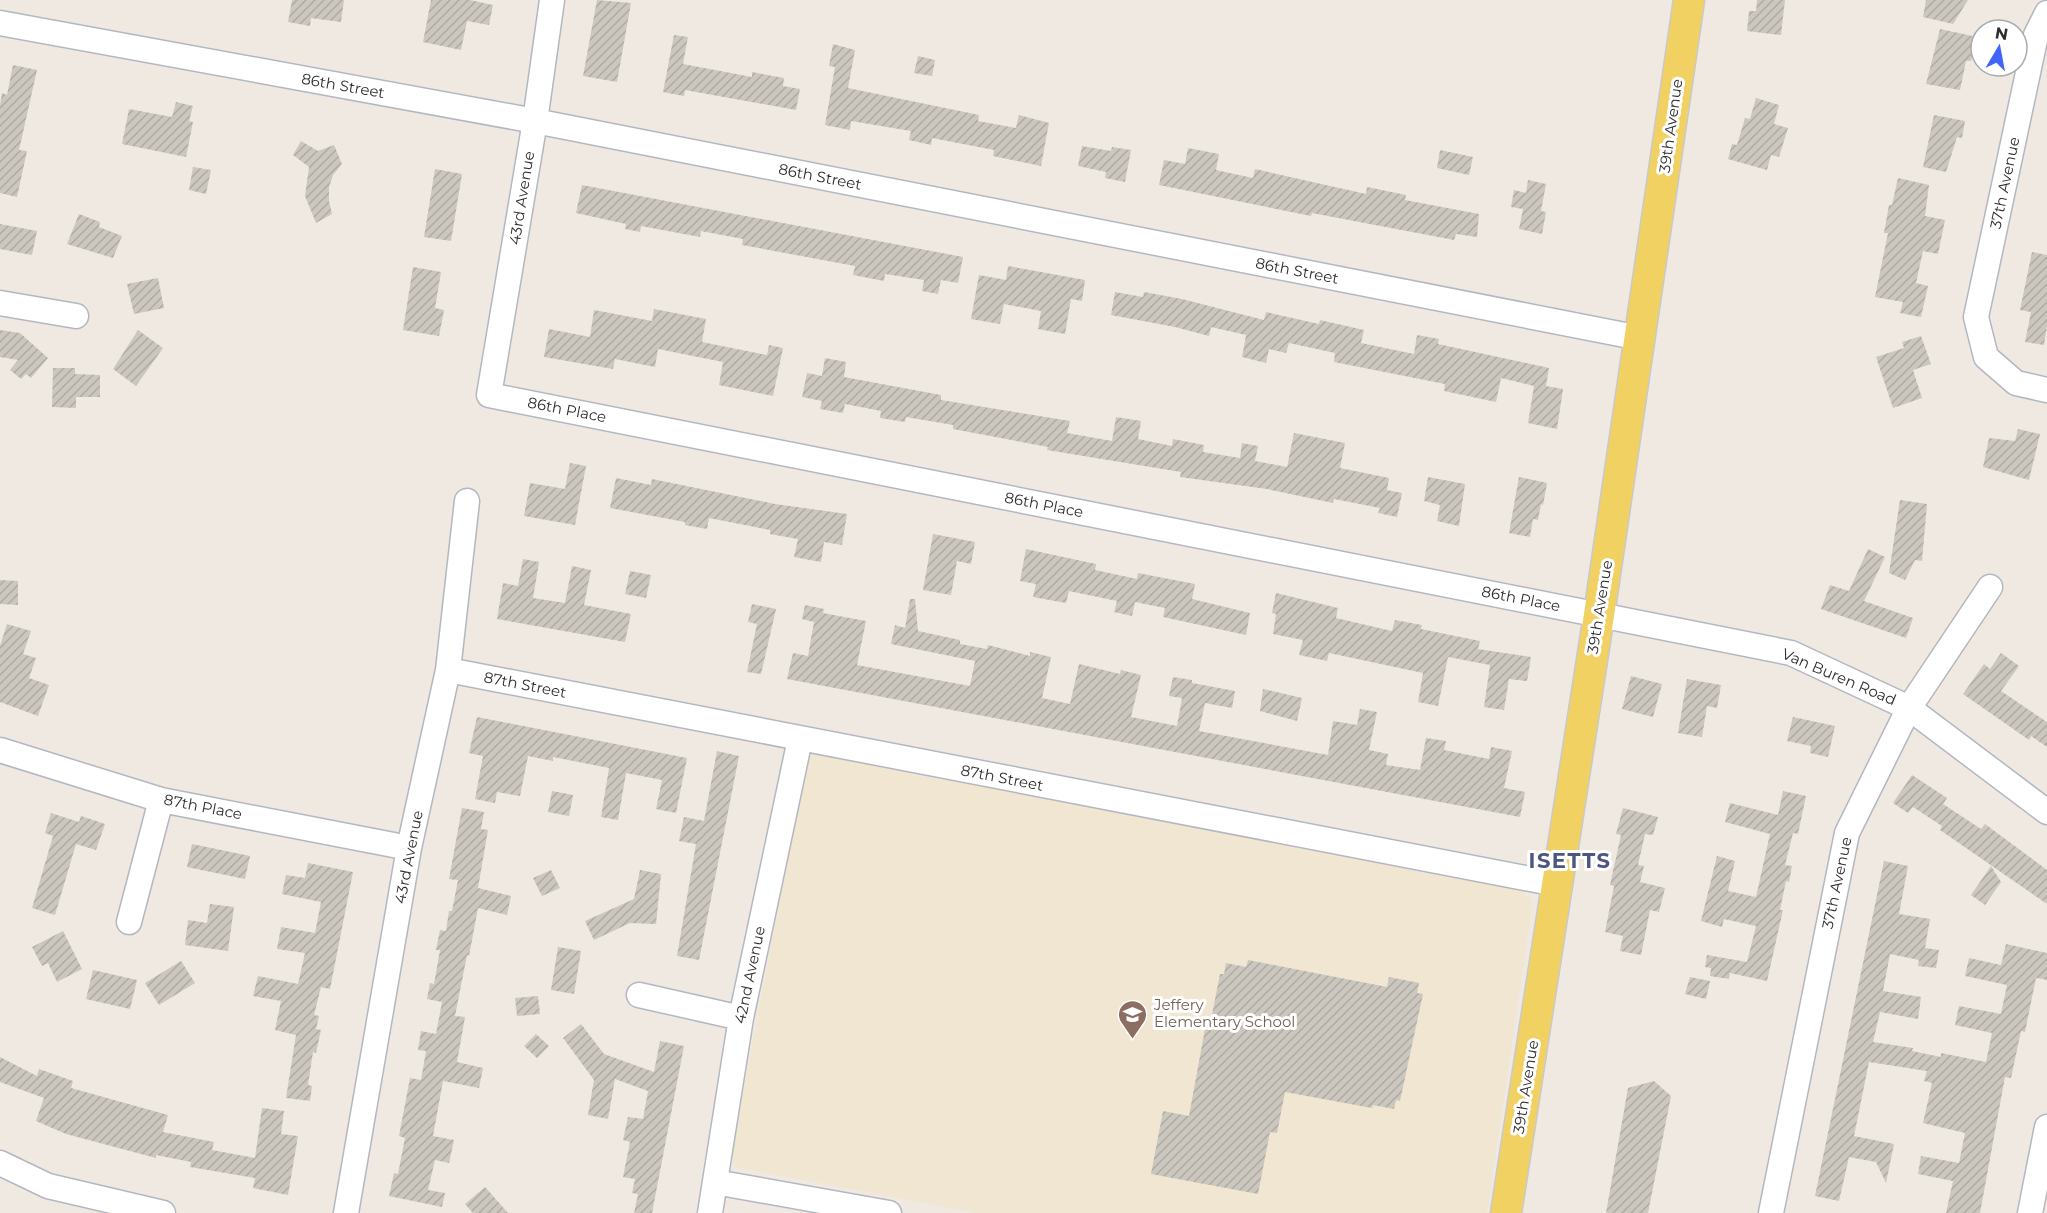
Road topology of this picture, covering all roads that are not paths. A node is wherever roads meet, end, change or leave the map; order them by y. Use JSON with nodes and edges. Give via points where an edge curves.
{"nodes":[{"id":1,"x":552,"y":0,"type":"edge"},
{"id":2,"x":1689,"y":0,"type":"edge"},
{"id":3,"x":2047,"y":12,"type":"edge"},
{"id":4,"x":0,"y":23,"type":"edge"},
{"id":5,"x":535,"y":121,"type":"junction"},
{"id":6,"x":0,"y":303,"type":"edge"},
{"id":7,"x":76,"y":316,"type":"dead end"},
{"id":8,"x":1640,"y":338,"type":"junction"},
{"id":9,"x":2047,"y":390,"type":"edge"},
{"id":10,"x":489,"y":395,"type":"joint"},
{"id":11,"x":467,"y":501,"type":"dead end"},
{"id":12,"x":1990,"y":587,"type":"dead end"},
{"id":13,"x":1599,"y":615,"type":"junction"},
{"id":14,"x":448,"y":670,"type":"junction"},
{"id":15,"x":1909,"y":708,"type":"junction"},
{"id":16,"x":800,"y":739,"type":"junction"},
{"id":17,"x":0,"y":750,"type":"edge"},
{"id":18,"x":161,"y":800,"type":"junction"},
{"id":19,"x":2047,"y":812,"type":"edge"},
{"id":20,"x":409,"y":848,"type":"junction"},
{"id":21,"x":1556,"y":884,"type":"junction"},
{"id":22,"x":129,"y":921,"type":"dead end"},
{"id":23,"x":639,"y":995,"type":"dead end"},
{"id":24,"x":741,"y":1018,"type":"junction"},
{"id":25,"x":2047,"y":1127,"type":"edge"},
{"id":26,"x":0,"y":1163,"type":"edge"},
{"id":27,"x":715,"y":1182,"type":"junction"},
{"id":28,"x":163,"y":1213,"type":"edge"},
{"id":29,"x":346,"y":1213,"type":"edge"},
{"id":30,"x":710,"y":1213,"type":"edge"},
{"id":31,"x":889,"y":1213,"type":"edge"},
{"id":32,"x":1506,"y":1213,"type":"edge"},
{"id":33,"x":1772,"y":1213,"type":"edge"},
{"id":34,"x":2030,"y":1213,"type":"edge"}],
"edges":[{"from":1,"to":5,"type":"street","name":"43rd Avenue"},
{"from":2,"to":8,"type":"main road","name":"39th Avenue"},
{"from":3,"to":9,"type":"street","name":"37th Avenue","via":[[2036,35],[1976,317],[1986,357],[2016,383]]},
{"from":4,"to":5,"type":"street","name":"86th Street"},
{"from":5,"to":8,"type":"street","name":"86th Street"},
{"from":5,"to":10,"type":"street","name":"43rd Avenue"},
{"from":6,"to":7,"type":"street"},
{"from":8,"to":13,"type":"main road","name":"39th Avenue"},
{"from":10,"to":13,"type":"street","name":"86th Place"},
{"from":11,"to":14,"type":"street","name":"43rd Avenue"},
{"from":12,"to":15,"type":"street","name":"37th Avenue"},
{"from":13,"to":15,"type":"street","name":"Van Buren Road","via":[[1791,653]]},
{"from":13,"to":21,"type":"main road","name":"39th Avenue"},
{"from":14,"to":16,"type":"street","name":"87th Street"},
{"from":14,"to":20,"type":"street","name":"43rd Avenue"},
{"from":15,"to":19,"type":"street","name":"Van Buren Road"},
{"from":15,"to":33,"type":"street","name":"37th Avenue","via":[[1847,833]]},
{"from":16,"to":21,"type":"street","name":"87th Street"},
{"from":16,"to":24,"type":"street","name":"42nd Avenue"},
{"from":17,"to":18,"type":"street","name":"87th Place"},
{"from":18,"to":20,"type":"street","name":"87th Place"},
{"from":18,"to":22,"type":"street"},
{"from":20,"to":29,"type":"street","name":"43rd Avenue"},
{"from":21,"to":32,"type":"main road","name":"39th Avenue"},
{"from":23,"to":24,"type":"street"},
{"from":24,"to":27,"type":"street","name":"42nd Avenue"},
{"from":25,"to":34,"type":"street"},
{"from":26,"to":28,"type":"street","via":[[48,1186]]},
{"from":27,"to":30,"type":"street","name":"42nd Avenue"},
{"from":27,"to":31,"type":"street"}]}
